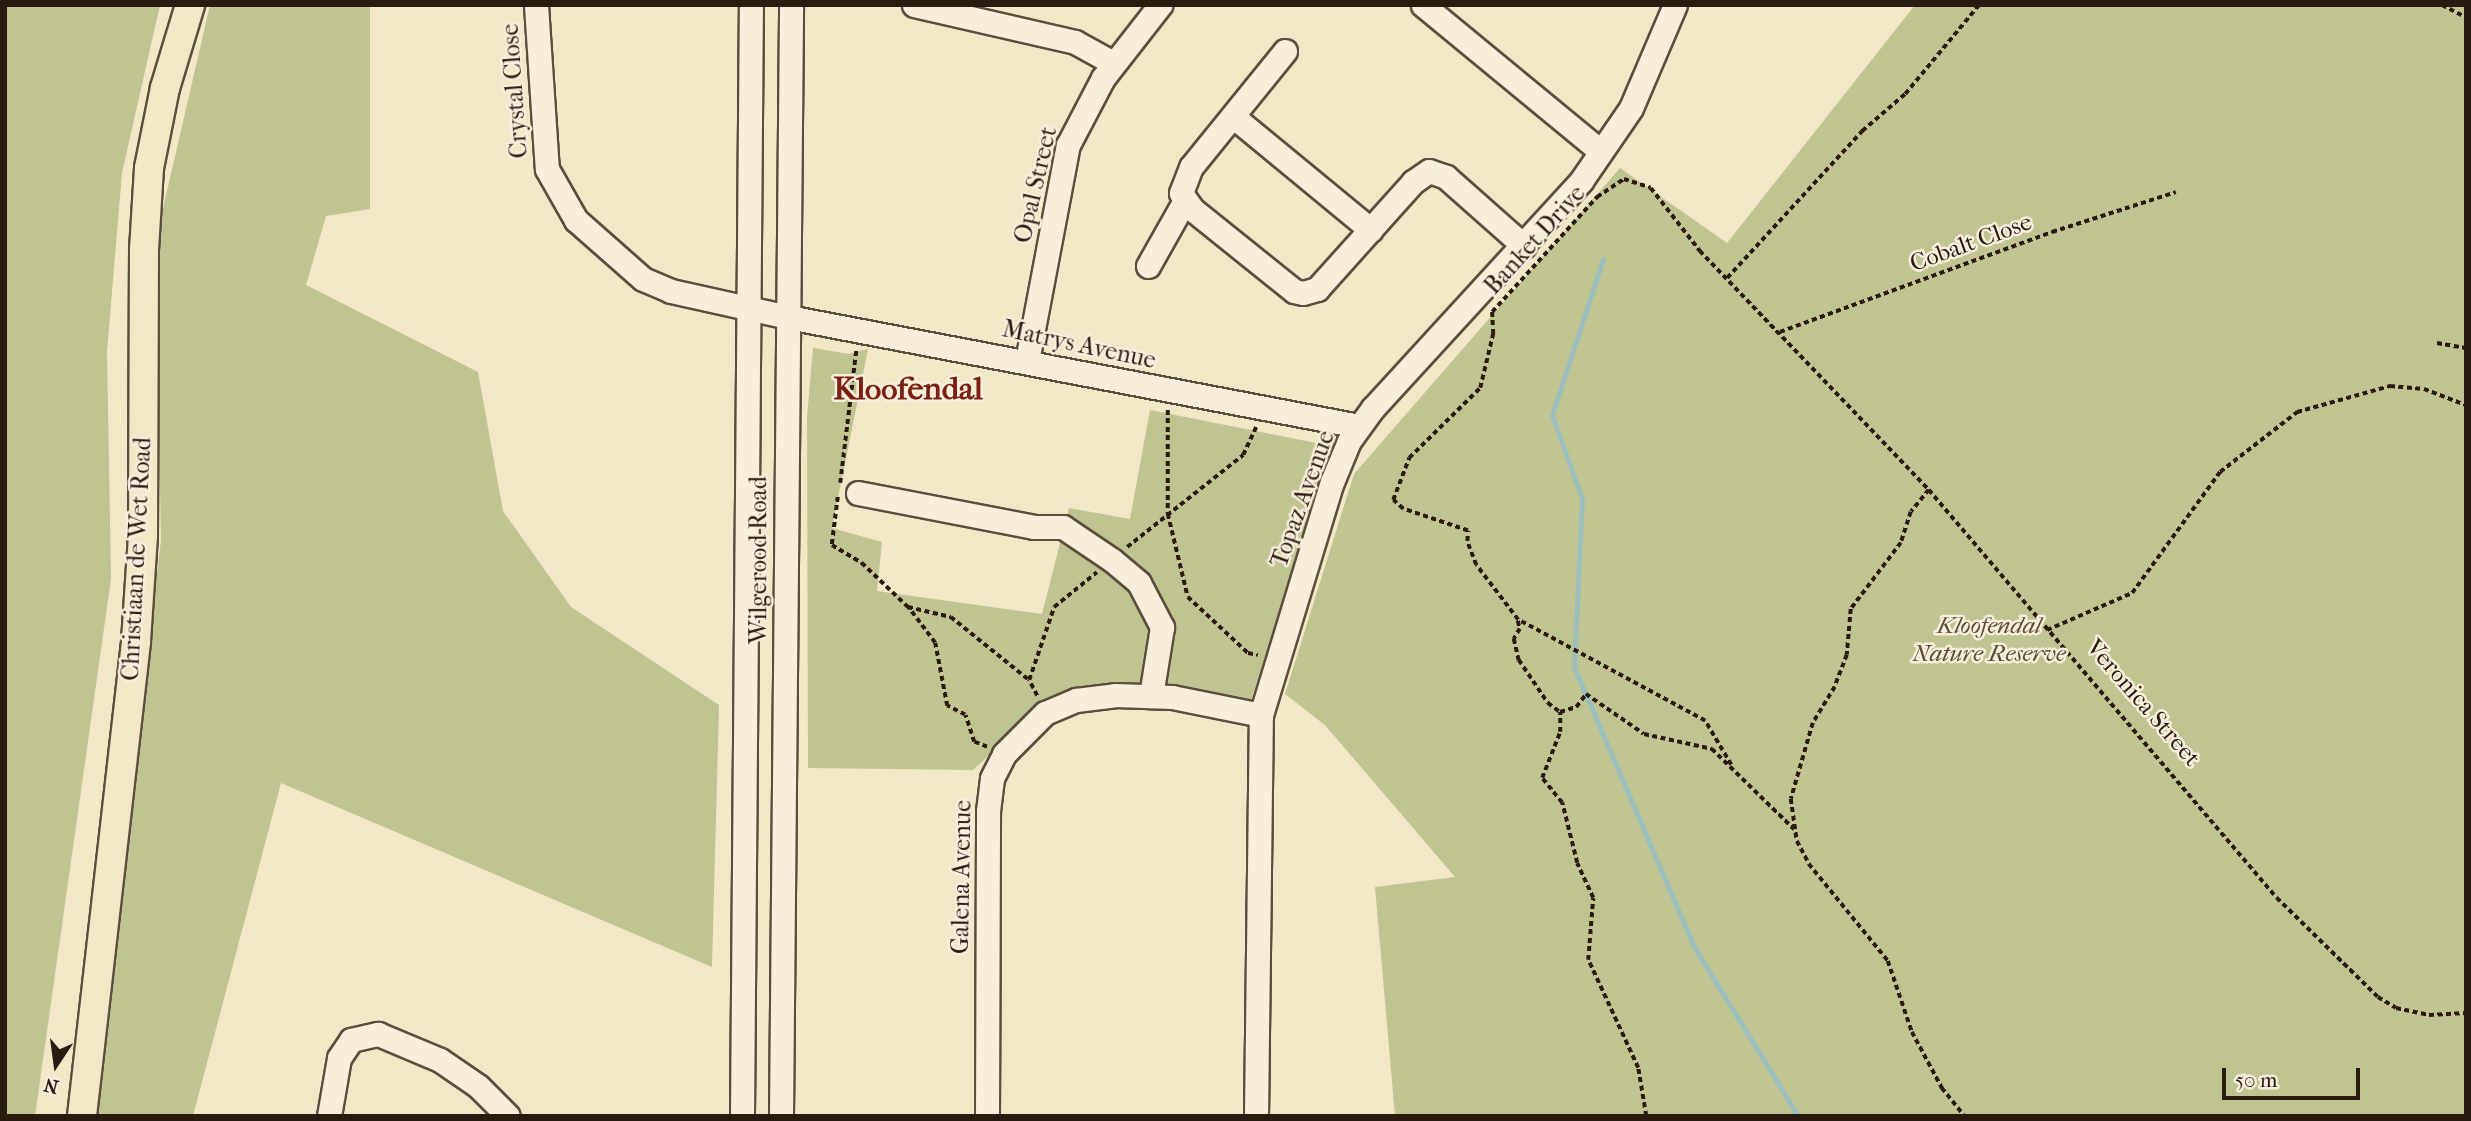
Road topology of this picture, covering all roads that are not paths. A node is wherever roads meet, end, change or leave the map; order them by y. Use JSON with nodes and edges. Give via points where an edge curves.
{"nodes":[{"id":1,"x":190,"y":5,"type":"edge"},
{"id":2,"x":536,"y":5,"type":"edge"},
{"id":3,"x":751,"y":5,"type":"edge"},
{"id":4,"x":791,"y":5,"type":"edge"},
{"id":5,"x":914,"y":5,"type":"edge"},
{"id":6,"x":1160,"y":5,"type":"edge"},
{"id":7,"x":1423,"y":5,"type":"edge"},
{"id":8,"x":1675,"y":5,"type":"edge"},
{"id":9,"x":1285,"y":51,"type":"dead end"},
{"id":10,"x":1113,"y":63,"type":"junction"},
{"id":11,"x":1235,"y":118,"type":"junction"},
{"id":12,"x":1600,"y":151,"type":"junction"},
{"id":13,"x":1184,"y":202,"type":"junction"},
{"id":14,"x":1371,"y":230,"type":"junction"},
{"id":15,"x":1524,"y":246,"type":"junction"},
{"id":16,"x":1148,"y":266,"type":"dead end"},
{"id":17,"x":749,"y":308,"type":"junction"},
{"id":18,"x":788,"y":317,"type":"junction"},
{"id":19,"x":1027,"y":361,"type":"junction"},
{"id":20,"x":1359,"y":426,"type":"junction"},
{"id":21,"x":858,"y":493,"type":"dead end"},
{"id":22,"x":1151,"y":696,"type":"junction"},
{"id":23,"x":1261,"y":715,"type":"junction"},
{"id":24,"x":82,"y":1116,"type":"edge"},
{"id":25,"x":330,"y":1116,"type":"edge"},
{"id":26,"x":508,"y":1116,"type":"edge"},
{"id":27,"x":742,"y":1116,"type":"edge"},
{"id":28,"x":781,"y":1116,"type":"edge"},
{"id":29,"x":987,"y":1116,"type":"edge"},
{"id":30,"x":1256,"y":1116,"type":"edge"}],
"edges":[{"from":1,"to":24,"type":"main road","name":"Christiaan de Wet Road","via":[[165,88],[149,168],[144,250],[144,536]]},
{"from":2,"to":17,"type":"street","name":"Crystal Close","via":[[547,169],[576,220],[643,279],[671,291]]},
{"from":3,"to":17,"type":"street","name":"Wilgerood Road"},
{"from":4,"to":18,"type":"street","name":"Wilgerood Road"},
{"from":5,"to":10,"type":"street","via":[[1075,42]]},
{"from":6,"to":10,"type":"street","name":"Opal Street"},
{"from":7,"to":12,"type":"street"},
{"from":8,"to":12,"type":"street","name":"Topaz Avenue","via":[[1631,108]]},
{"from":9,"to":11,"type":"street"},
{"from":10,"to":19,"type":"street","name":"Opal Street","via":[[1088,101],[1064,159]]},
{"from":11,"to":13,"type":"street","via":[[1191,167],[1181,193]]},
{"from":11,"to":14,"type":"street"},
{"from":12,"to":15,"type":"street","name":"Topaz Avenue","via":[[1581,181]]},
{"from":13,"to":14,"type":"street","via":[[1294,291],[1303,293],[1317,289]]},
{"from":13,"to":16,"type":"street"},
{"from":14,"to":15,"type":"street","via":[[1420,174],[1435,171]]},
{"from":15,"to":20,"type":"street","name":"Topaz Avenue"},
{"from":17,"to":18,"type":"street","name":"Crystal Close"},
{"from":17,"to":27,"type":"street","name":"Wilgerood Road"},
{"from":18,"to":19,"type":"street","name":"Matrys Avenue"},
{"from":18,"to":28,"type":"street","name":"Wilgerood Road"},
{"from":19,"to":20,"type":"street","name":"Matrys Avenue"},
{"from":20,"to":23,"type":"street","name":"Topaz Avenue","via":[[1332,482]]},
{"from":21,"to":22,"type":"street","via":[[1034,527],[1063,527],[1112,559],[1139,583],[1162,627]]},
{"from":22,"to":23,"type":"street","name":"Galena Avenue"},
{"from":22,"to":29,"type":"street","name":"Galena Avenue","via":[[1076,700],[1045,713],[1004,754],[992,778],[987,822]]},
{"from":23,"to":30,"type":"street","name":"Topaz Avenue"},
{"from":25,"to":26,"type":"street","via":[[340,1058],[351,1040],[378,1034],[440,1060],[478,1086]]}]}
